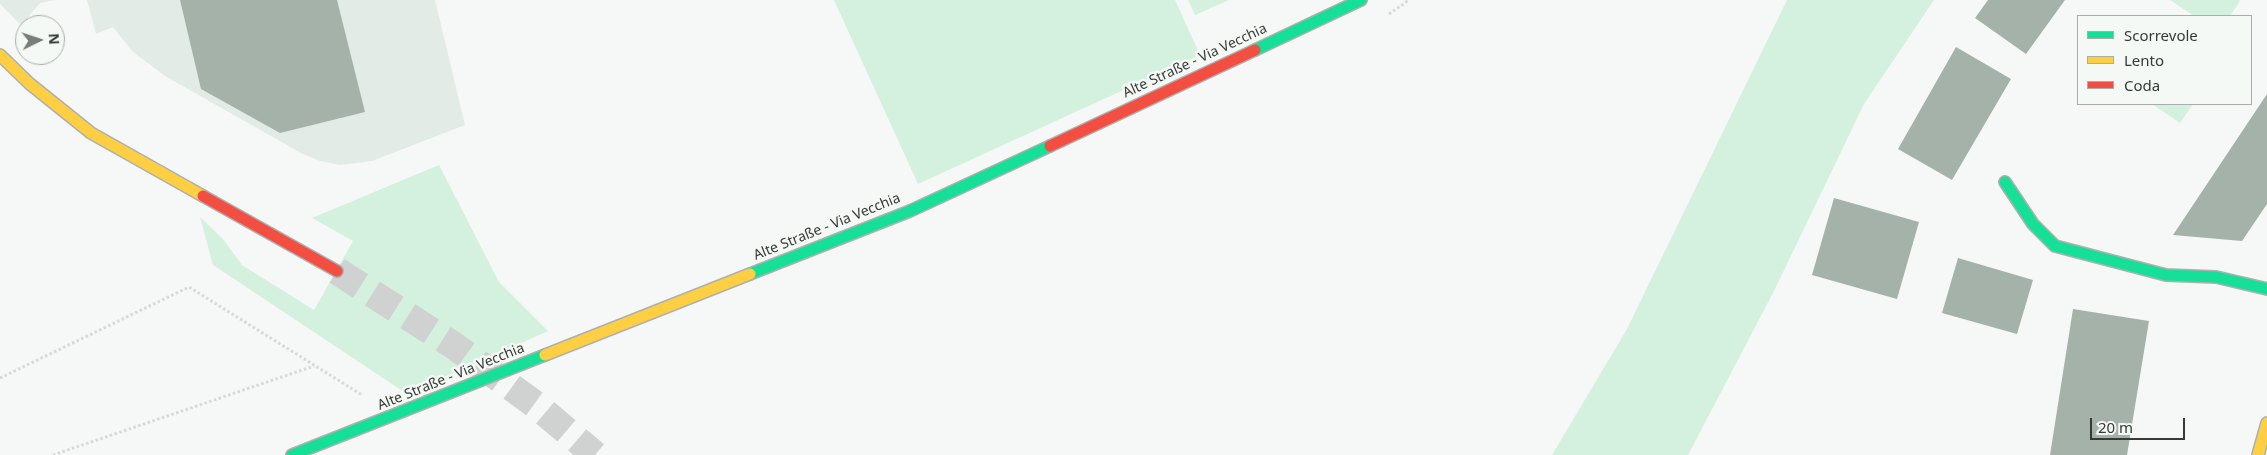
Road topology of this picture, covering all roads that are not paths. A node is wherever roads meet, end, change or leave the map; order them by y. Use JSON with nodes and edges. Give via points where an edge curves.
{"nodes":[{"id":1,"x":1361,"y":0,"type":"edge"},
{"id":2,"x":0,"y":55,"type":"edge"},
{"id":3,"x":2005,"y":182,"type":"dead end"},
{"id":4,"x":337,"y":271,"type":"tunnel mouth"},
{"id":5,"x":2267,"y":289,"type":"edge"},
{"id":6,"x":2267,"y":423,"type":"edge"},
{"id":7,"x":292,"y":455,"type":"edge"},
{"id":8,"x":2258,"y":455,"type":"edge"}],
"edges":[{"from":1,"to":7,"type":"street","name":"Alte Straße - Via Vecchia","via":[[910,210]]},
{"from":2,"to":4,"type":"street","via":[[30,84],[92,133]]},
{"from":3,"to":5,"type":"street","via":[[2033,224],[2055,246],[2166,275],[2216,277]]},
{"from":6,"to":8,"type":"street"}]}
